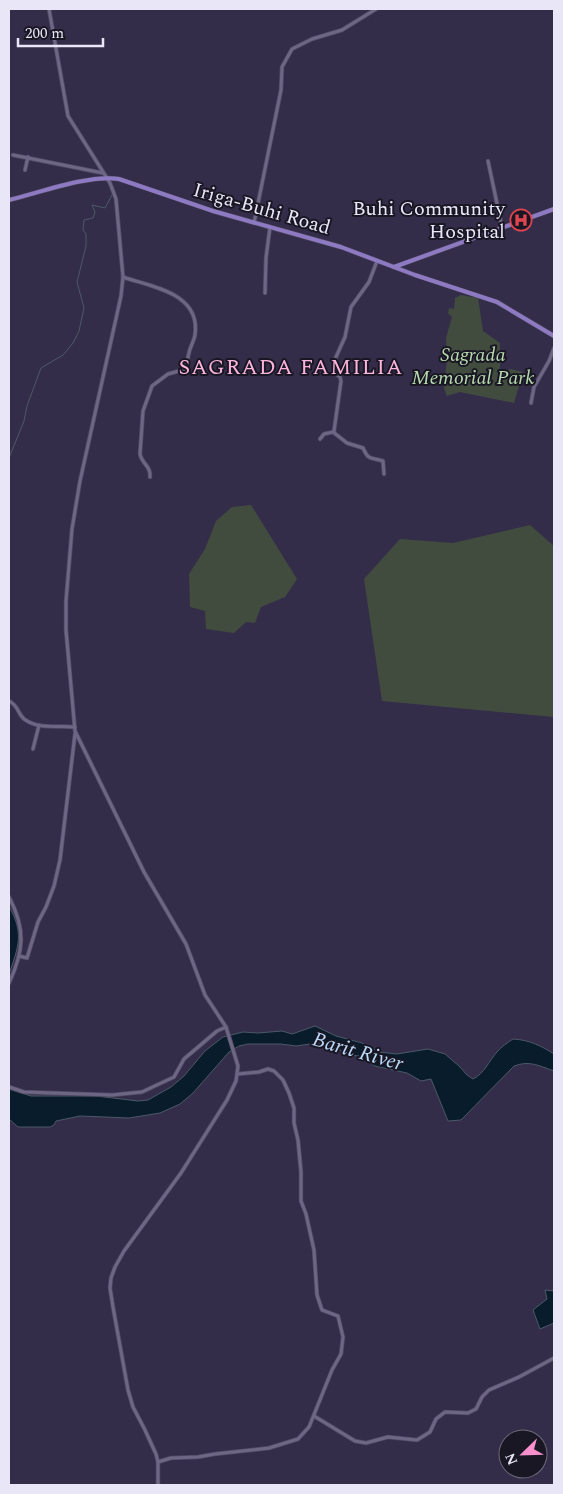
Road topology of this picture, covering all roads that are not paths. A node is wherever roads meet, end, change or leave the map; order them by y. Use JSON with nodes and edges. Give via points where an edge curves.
{"nodes":[{"id":1,"x":48,"y":9,"type":"edge"},
{"id":2,"x":376,"y":9,"type":"edge"},
{"id":3,"x":13,"y":155,"type":"dead end"},
{"id":4,"x":28,"y":157,"type":"junction"},
{"id":5,"x":488,"y":161,"type":"dead end"},
{"id":6,"x":25,"y":170,"type":"dead end"},
{"id":7,"x":104,"y":175,"type":"junction"},
{"id":8,"x":9,"y":200,"type":"edge"},
{"id":9,"x":554,"y":209,"type":"edge"},
{"id":10,"x":254,"y":223,"type":"junction"},
{"id":11,"x":270,"y":227,"type":"junction"},
{"id":12,"x":502,"y":227,"type":"junction"},
{"id":13,"x":377,"y":261,"type":"junction"},
{"id":14,"x":394,"y":267,"type":"junction"},
{"id":15,"x":123,"y":277,"type":"junction"},
{"id":16,"x":266,"y":293,"type":"dead end"},
{"id":17,"x":554,"y":336,"type":"edge"},
{"id":18,"x":554,"y":348,"type":"edge"},
{"id":19,"x":531,"y":403,"type":"dead end"},
{"id":20,"x":333,"y":432,"type":"junction"},
{"id":21,"x":320,"y":439,"type":"dead end"},
{"id":22,"x":384,"y":474,"type":"dead end"},
{"id":23,"x":150,"y":477,"type":"dead end"},
{"id":24,"x":9,"y":701,"type":"edge"},
{"id":25,"x":38,"y":726,"type":"junction"},
{"id":26,"x":75,"y":729,"type":"junction"},
{"id":27,"x":33,"y":749,"type":"dead end"},
{"id":28,"x":9,"y":897,"type":"edge"},
{"id":29,"x":19,"y":956,"type":"junction"},
{"id":30,"x":9,"y":984,"type":"edge"},
{"id":31,"x":226,"y":1027,"type":"junction"},
{"id":32,"x":238,"y":1074,"type":"junction"},
{"id":33,"x":9,"y":1087,"type":"edge"},
{"id":34,"x":554,"y":1358,"type":"edge"},
{"id":35,"x":314,"y":1416,"type":"junction"},
{"id":36,"x":158,"y":1462,"type":"junction"},
{"id":37,"x":158,"y":1485,"type":"edge"}],
"edges":[{"from":1,"to":7,"type":"street","via":[[68,116]]},
{"from":2,"to":10,"type":"street","via":[[342,30],[292,49],[282,67],[281,90]]},
{"from":3,"to":4,"type":"street"},
{"from":4,"to":6,"type":"street"},
{"from":4,"to":7,"type":"street"},
{"from":5,"to":12,"type":"street"},
{"from":7,"to":8,"type":"main road","name":"Iriga-Buhi Road"},
{"from":7,"to":10,"type":"main road","name":"Iriga-Buhi Road"},
{"from":7,"to":15,"type":"street","via":[[118,206]]},
{"from":9,"to":12,"type":"main road"},
{"from":10,"to":11,"type":"main road","name":"Iriga-Buhi Road"},
{"from":11,"to":13,"type":"main road","name":"Iriga-Buhi Road"},
{"from":11,"to":16,"type":"street"},
{"from":12,"to":14,"type":"main road"},
{"from":13,"to":14,"type":"main road","name":"Iriga-Buhi Road"},
{"from":13,"to":20,"type":"street","via":[[369,282],[351,307],[345,336],[336,357],[333,372],[341,381]]},
{"from":14,"to":17,"type":"main road","name":"Iriga-Buhi Road","via":[[497,302]]},
{"from":15,"to":23,"type":"street","via":[[181,298],[191,309],[195,323],[186,369],[168,374],[152,386],[143,412],[140,454],[149,468]]},
{"from":15,"to":26,"type":"street","via":[[72,529],[66,630]]},
{"from":18,"to":19,"type":"street","via":[[534,387]]},
{"from":20,"to":21,"type":"street","via":[[324,434]]},
{"from":20,"to":22,"type":"street","via":[[347,443],[364,449],[365,455],[383,461]]},
{"from":24,"to":25,"type":"street","via":[[17,706],[23,718]]},
{"from":25,"to":26,"type":"street"},
{"from":25,"to":27,"type":"street"},
{"from":26,"to":29,"type":"street","via":[[60,860],[54,886],[27,958]]},
{"from":26,"to":31,"type":"street","via":[[144,872],[186,944],[205,995]]},
{"from":28,"to":29,"type":"street","via":[[21,924]]},
{"from":29,"to":30,"type":"street"},
{"from":31,"to":32,"type":"street"},
{"from":31,"to":33,"type":"street","via":[[184,1059],[174,1077],[142,1092],[112,1095],[24,1092]]},
{"from":32,"to":35,"type":"street","via":[[274,1071],[283,1080],[294,1108],[301,1172],[300,1202],[314,1250],[317,1295],[322,1310],[338,1316],[343,1337],[341,1354]]},
{"from":32,"to":36,"type":"street","via":[[227,1100],[195,1152],[118,1260],[111,1278],[113,1307],[131,1402]]},
{"from":34,"to":35,"type":"street","via":[[489,1390],[476,1409],[468,1413],[445,1412],[436,1419],[430,1432],[417,1440],[388,1437],[366,1443],[355,1441]]},
{"from":35,"to":36,"type":"street","via":[[298,1438],[269,1448]]},
{"from":36,"to":37,"type":"street"}]}
